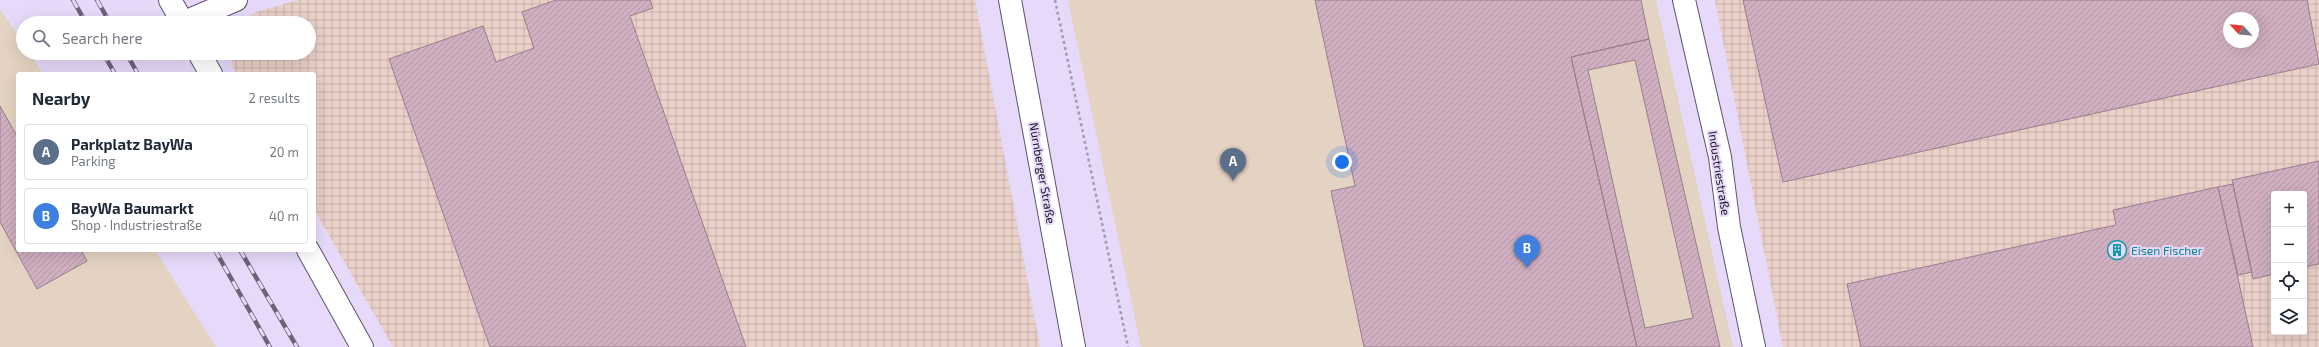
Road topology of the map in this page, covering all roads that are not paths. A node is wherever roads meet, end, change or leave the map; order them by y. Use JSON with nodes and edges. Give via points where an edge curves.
{"nodes":[{"id":1,"x":170,"y":0,"type":"edge"},
{"id":2,"x":236,"y":0,"type":"edge"},
{"id":3,"x":1010,"y":0,"type":"edge"},
{"id":4,"x":1684,"y":0,"type":"edge"},
{"id":5,"x":179,"y":16,"type":"edge"},
{"id":6,"x":199,"y":16,"type":"edge"},
{"id":7,"x":203,"y":60,"type":"edge"},
{"id":8,"x":210,"y":72,"type":"edge"},
{"id":9,"x":309,"y":252,"type":"edge"},
{"id":10,"x":362,"y":347,"type":"edge"},
{"id":11,"x":1074,"y":347,"type":"edge"},
{"id":12,"x":1754,"y":347,"type":"edge"}],
"edges":[{"from":1,"to":5,"type":"street"},
{"from":2,"to":6,"type":"street"},
{"from":3,"to":11,"type":"street","name":"Nürnberger Straße"},
{"from":4,"to":12,"type":"street","name":"Industriestraße","via":[[1720,157],[1729,227]]},
{"from":7,"to":8,"type":"street"},
{"from":9,"to":10,"type":"street"}]}
